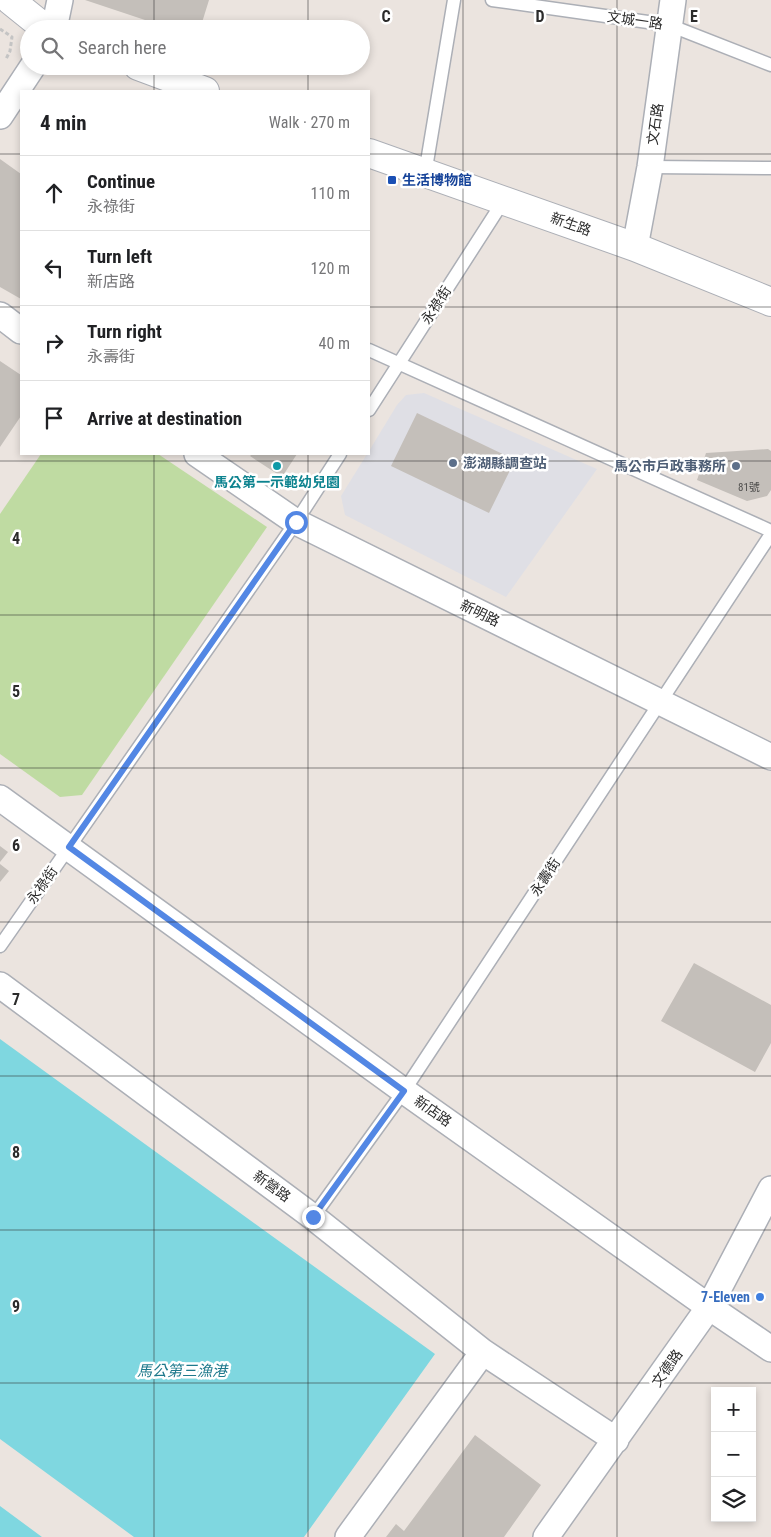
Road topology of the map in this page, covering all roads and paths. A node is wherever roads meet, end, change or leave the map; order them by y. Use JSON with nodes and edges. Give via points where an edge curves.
{"nodes":[{"id":1,"x":10,"y":0,"type":"edge"},
{"id":2,"x":60,"y":0,"type":"edge"},
{"id":3,"x":454,"y":0,"type":"edge"},
{"id":4,"x":492,"y":0,"type":"edge"},
{"id":5,"x":672,"y":0,"type":"edge"},
{"id":6,"x":549,"y":4,"type":"edge"},
{"id":7,"x":35,"y":20,"type":"edge"},
{"id":8,"x":56,"y":20,"type":"edge"},
{"id":9,"x":668,"y":24,"type":"junction"},
{"id":10,"x":0,"y":29,"type":"edge"},
{"id":11,"x":771,"y":65,"type":"edge"},
{"id":12,"x":3,"y":67,"type":"dead end"},
{"id":13,"x":27,"y":75,"type":"edge"},
{"id":14,"x":162,"y":75,"type":"edge"},
{"id":15,"x":201,"y":90,"type":"edge"},
{"id":16,"x":0,"y":116,"type":"edge"},
{"id":17,"x":370,"y":153,"type":"edge"},
{"id":18,"x":650,"y":167,"type":"junction"},
{"id":19,"x":771,"y":168,"type":"edge"},
{"id":20,"x":425,"y":174,"type":"junction"},
{"id":21,"x":504,"y":200,"type":"junction"},
{"id":22,"x":635,"y":247,"type":"junction"},
{"id":23,"x":771,"y":302,"type":"edge"},
{"id":24,"x":0,"y":315,"type":"edge"},
{"id":25,"x":20,"y":330,"type":"edge"},
{"id":26,"x":370,"y":350,"type":"edge"},
{"id":27,"x":399,"y":363,"type":"junction"},
{"id":28,"x":370,"y":408,"type":"edge"},
{"id":29,"x":198,"y":455,"type":"edge"},
{"id":30,"x":339,"y":455,"type":"edge"},
{"id":31,"x":296,"y":522,"type":"junction"},
{"id":32,"x":771,"y":532,"type":"edge"},
{"id":33,"x":660,"y":702,"type":"junction"},
{"id":34,"x":771,"y":757,"type":"edge"},
{"id":35,"x":0,"y":798,"type":"edge"},
{"id":36,"x":69,"y":847,"type":"junction"},
{"id":37,"x":0,"y":946,"type":"edge"},
{"id":38,"x":0,"y":985,"type":"edge"},
{"id":39,"x":404,"y":1091,"type":"junction"},
{"id":40,"x":771,"y":1189,"type":"edge"},
{"id":41,"x":313,"y":1217,"type":"junction"},
{"id":42,"x":709,"y":1307,"type":"junction"},
{"id":43,"x":771,"y":1349,"type":"edge"},
{"id":44,"x":483,"y":1352,"type":"junction"},
{"id":45,"x":616,"y":1440,"type":"junction"},
{"id":46,"x":348,"y":1537,"type":"edge"},
{"id":47,"x":546,"y":1537,"type":"edge"}],
"edges":[{"from":1,"to":7,"type":"main road"},
{"from":2,"to":8,"type":"street"},
{"from":3,"to":20,"type":"lane"},
{"from":4,"to":6,"type":"lane","name":"文城一路"},
{"from":5,"to":9,"type":"street","name":"文石路"},
{"from":6,"to":9,"type":"lane","name":"文城一路"},
{"from":9,"to":11,"type":"lane","name":"文城一路"},
{"from":9,"to":18,"type":"street","name":"文石路"},
{"from":10,"to":12,"type":"path","via":[[12,38]]},
{"from":13,"to":16,"type":"street"},
{"from":14,"to":15,"type":"main road"},
{"from":17,"to":20,"type":"main road","name":"新生路"},
{"from":18,"to":19,"type":"lane"},
{"from":18,"to":22,"type":"street","name":"文石路"},
{"from":20,"to":21,"type":"main road","name":"新生路"},
{"from":21,"to":22,"type":"main road","name":"新生路"},
{"from":21,"to":27,"type":"lane","name":"永祿街"},
{"from":22,"to":23,"type":"main road","name":"新生路"},
{"from":24,"to":25,"type":"street"},
{"from":26,"to":27,"type":"lane"},
{"from":27,"to":28,"type":"lane","name":"永祿街"},
{"from":27,"to":32,"type":"lane"},
{"from":29,"to":31,"type":"street","name":"新明路"},
{"from":30,"to":31,"type":"lane","name":"永祿街"},
{"from":31,"to":33,"type":"street","name":"新明路"},
{"from":31,"to":36,"type":"lane","name":"永祿街"},
{"from":32,"to":33,"type":"lane","name":"永壽街"},
{"from":33,"to":34,"type":"street","name":"新明路"},
{"from":33,"to":39,"type":"lane","name":"永壽街"},
{"from":35,"to":36,"type":"street","name":"新店路"},
{"from":36,"to":37,"type":"lane","name":"永祿街"},
{"from":36,"to":39,"type":"street","name":"新店路"},
{"from":38,"to":41,"type":"street","name":"新營路"},
{"from":39,"to":41,"type":"lane","name":"永壽街"},
{"from":39,"to":42,"type":"street","name":"新店路"},
{"from":40,"to":42,"type":"street","name":"文德路"},
{"from":41,"to":44,"type":"street","name":"新營路"},
{"from":42,"to":43,"type":"street","name":"新店路"},
{"from":42,"to":45,"type":"street","name":"文德路"},
{"from":44,"to":45,"type":"street","name":"新營路"},
{"from":44,"to":46,"type":"street"},
{"from":45,"to":47,"type":"street","name":"文德路"}]}
